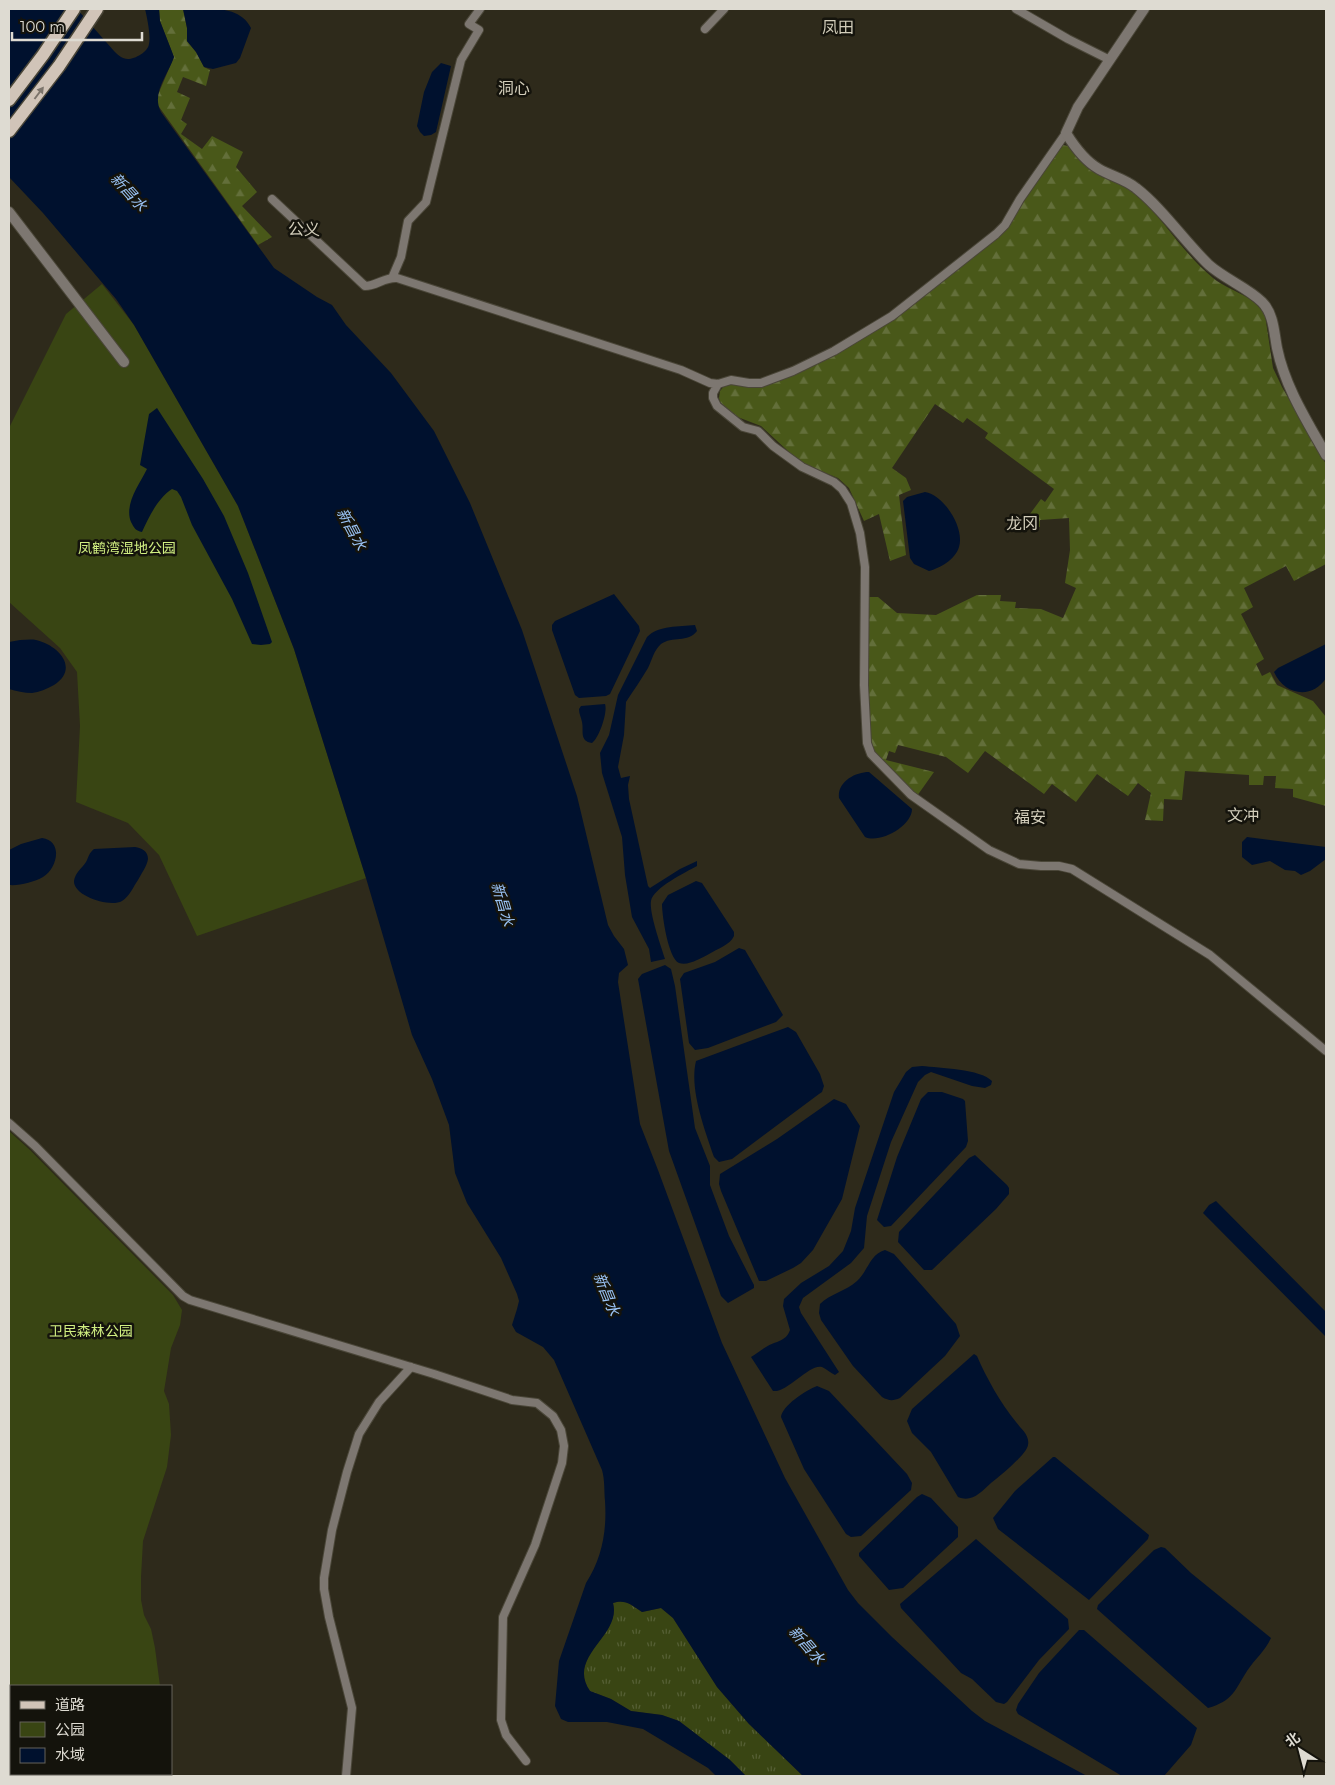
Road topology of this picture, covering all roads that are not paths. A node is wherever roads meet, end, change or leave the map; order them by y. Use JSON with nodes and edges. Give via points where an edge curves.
{"nodes":[{"id":1,"x":74,"y":9,"type":"edge"},
{"id":2,"x":97,"y":9,"type":"edge"},
{"id":3,"x":480,"y":9,"type":"edge"},
{"id":4,"x":724,"y":9,"type":"edge"},
{"id":5,"x":1016,"y":9,"type":"edge"},
{"id":6,"x":1144,"y":9,"type":"edge"},
{"id":7,"x":704,"y":29,"type":"dead end"},
{"id":8,"x":1110,"y":60,"type":"junction"},
{"id":9,"x":9,"y":100,"type":"edge"},
{"id":10,"x":9,"y":131,"type":"edge"},
{"id":11,"x":1066,"y":133,"type":"junction"},
{"id":12,"x":272,"y":199,"type":"dead end"},
{"id":13,"x":9,"y":212,"type":"edge"},
{"id":14,"x":392,"y":278,"type":"junction"},
{"id":15,"x":124,"y":362,"type":"dead end"},
{"id":16,"x":718,"y":384,"type":"junction"},
{"id":17,"x":1326,"y":455,"type":"edge"},
{"id":18,"x":1326,"y":1051,"type":"edge"},
{"id":19,"x":9,"y":1123,"type":"edge"},
{"id":20,"x":411,"y":1367,"type":"junction"},
{"id":21,"x":526,"y":1761,"type":"dead end"},
{"id":22,"x":346,"y":1776,"type":"edge"}],
"edges":[{"from":1,"to":9,"type":"main road"},
{"from":10,"to":2,"type":"main road","one_way":true,"via":[[59,66]]},
{"from":3,"to":14,"type":"street","via":[[469,24],[479,30],[461,60],[426,202],[408,221],[401,257]]},
{"from":4,"to":7,"type":"street"},
{"from":5,"to":8,"type":"street"},
{"from":6,"to":8,"type":"street"},
{"from":8,"to":11,"type":"street","via":[[1078,107]]},
{"from":11,"to":16,"type":"street","via":[[1001,230],[892,316],[793,371],[761,383],[731,380]]},
{"from":11,"to":17,"type":"street","via":[[1089,162],[1137,189],[1209,265],[1265,306],[1271,316],[1287,383]]},
{"from":12,"to":14,"type":"street","via":[[363,284],[371,286]]},
{"from":13,"to":15,"type":"street"},
{"from":14,"to":16,"type":"street"},
{"from":16,"to":18,"type":"street","via":[[713,393],[716,406],[743,426],[758,431],[802,467],[834,482],[851,503],[866,567],[864,685],[867,743],[871,754],[911,795],[989,850],[1018,864],[1072,869],[1210,955]]},
{"from":19,"to":20,"type":"street","via":[[183,1296]]},
{"from":20,"to":21,"type":"street","via":[[512,1400],[538,1403],[554,1416],[561,1430],[564,1446],[562,1463],[534,1545],[503,1617],[501,1720],[506,1735]]},
{"from":20,"to":22,"type":"street","via":[[379,1402],[359,1434],[344,1480],[324,1578],[329,1617],[352,1708]]}]}
